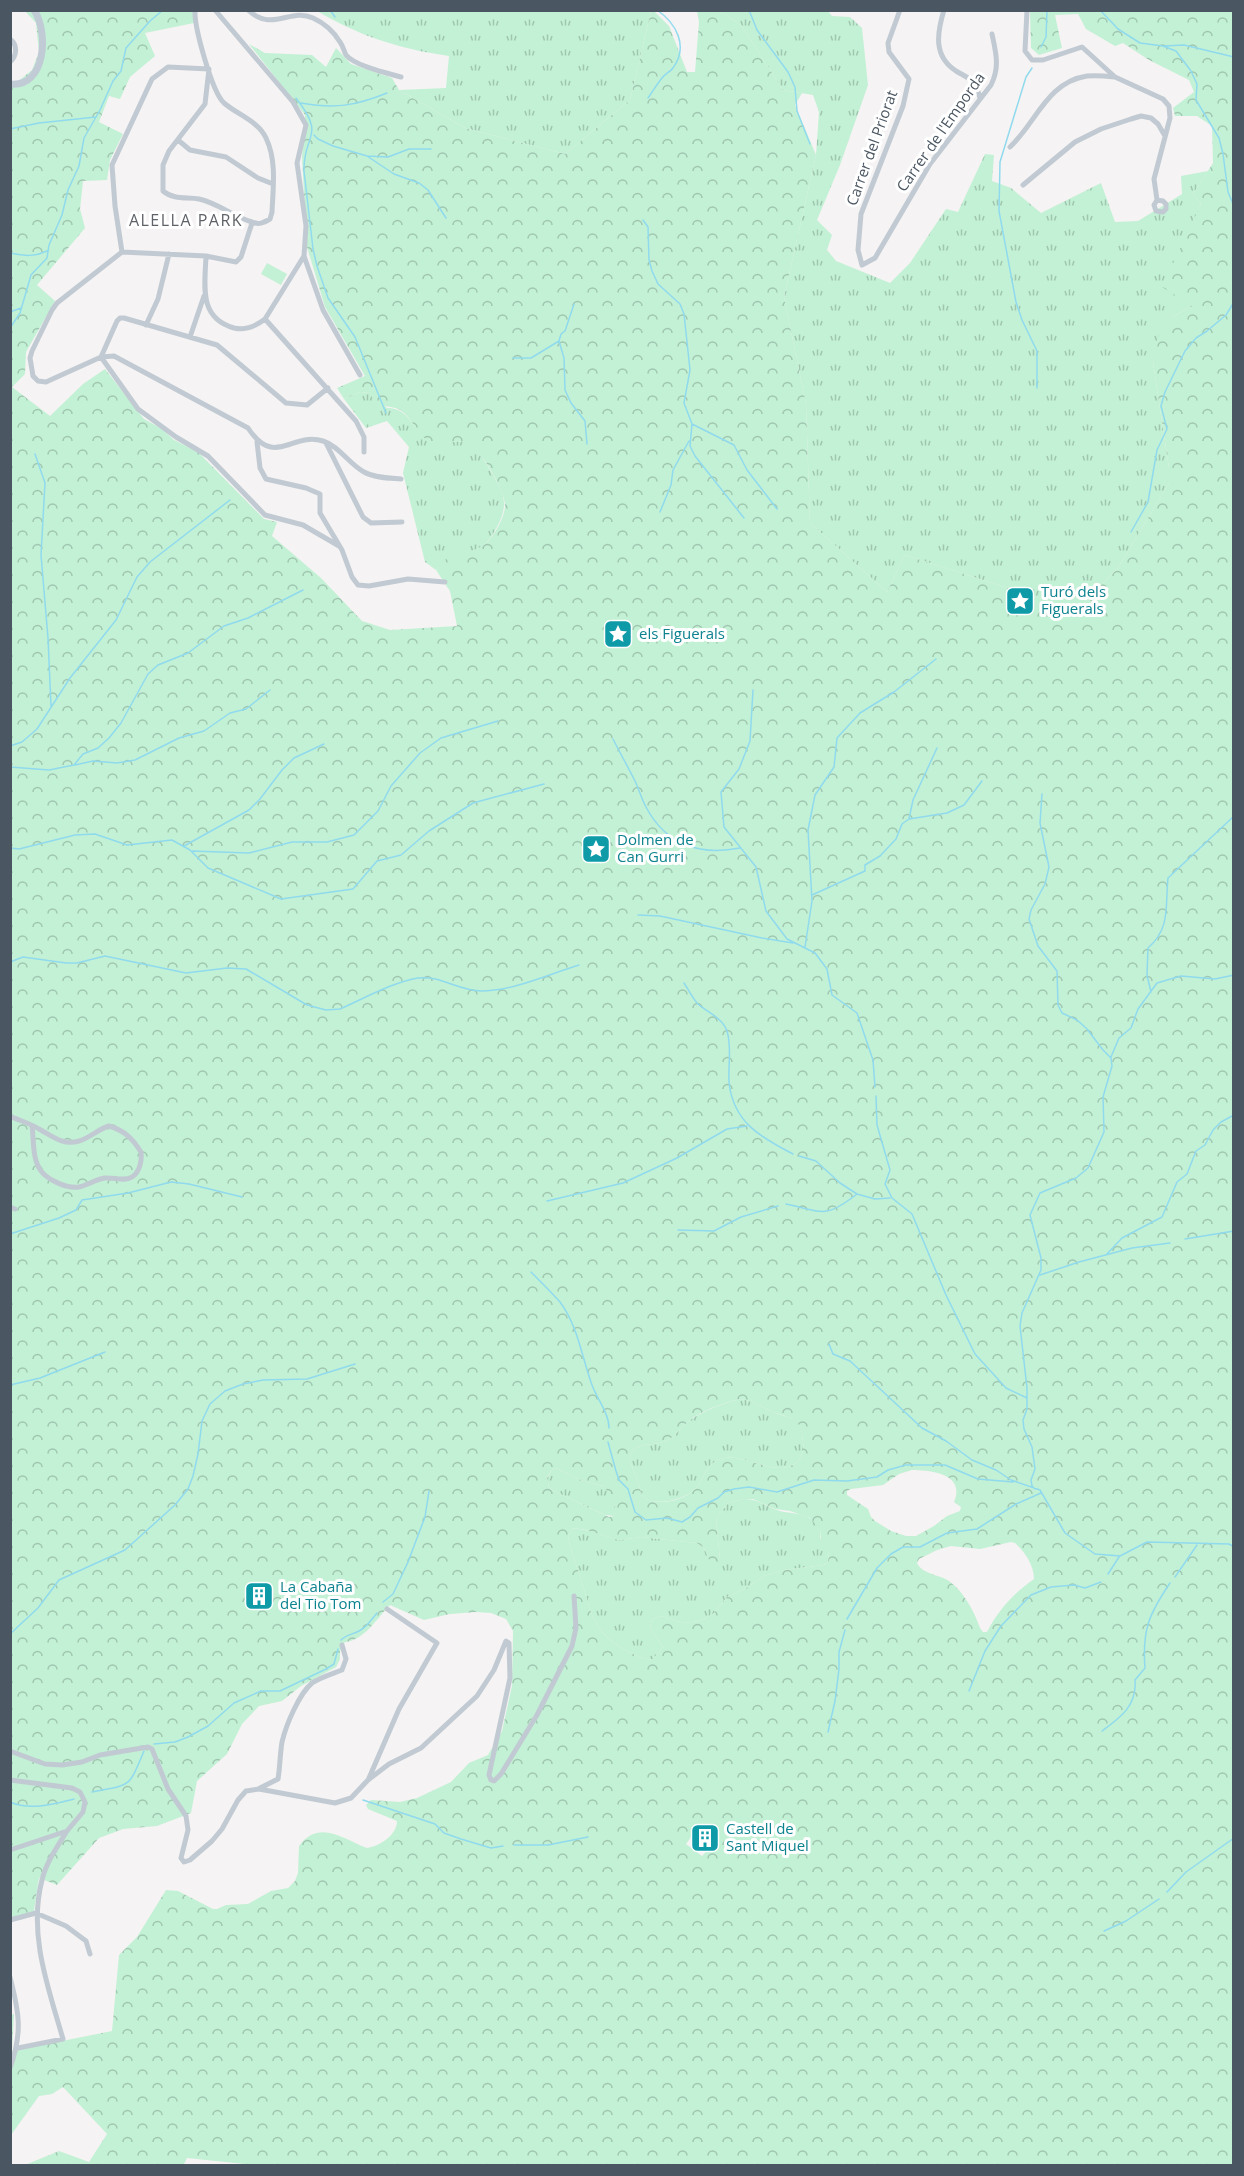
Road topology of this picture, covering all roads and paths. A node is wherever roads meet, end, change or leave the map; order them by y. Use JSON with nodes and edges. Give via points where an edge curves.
{"nodes":[{"id":1,"x":34,"y":10,"type":"edge"},
{"id":2,"x":195,"y":10,"type":"edge"},
{"id":3,"x":215,"y":10,"type":"edge"},
{"id":4,"x":248,"y":10,"type":"edge"},
{"id":5,"x":900,"y":10,"type":"edge"},
{"id":6,"x":944,"y":10,"type":"edge"},
{"id":7,"x":1027,"y":10,"type":"edge"},
{"id":8,"x":992,"y":33,"type":"dead end"},
{"id":9,"x":10,"y":39,"type":"edge"},
{"id":10,"x":10,"y":62,"type":"edge"},
{"id":11,"x":209,"y":69,"type":"junction"},
{"id":12,"x":1115,"y":77,"type":"junction"},
{"id":13,"x":401,"y":78,"type":"dead end"},
{"id":14,"x":10,"y":84,"type":"edge"},
{"id":15,"x":980,"y":98,"type":"junction"},
{"id":16,"x":1165,"y":136,"type":"junction"},
{"id":17,"x":178,"y":140,"type":"junction"},
{"id":18,"x":1010,"y":147,"type":"dead end"},
{"id":19,"x":273,"y":184,"type":"junction"},
{"id":20,"x":1023,"y":184,"type":"dead end"},
{"id":21,"x":1157,"y":200,"type":"dead end"},
{"id":22,"x":252,"y":223,"type":"junction"},
{"id":23,"x":122,"y":252,"type":"junction"},
{"id":24,"x":169,"y":254,"type":"junction"},
{"id":25,"x":206,"y":256,"type":"junction"},
{"id":26,"x":304,"y":256,"type":"junction"},
{"id":27,"x":862,"y":265,"type":"joint"},
{"id":28,"x":205,"y":294,"type":"junction"},
{"id":29,"x":265,"y":319,"type":"junction"},
{"id":30,"x":146,"y":325,"type":"junction"},
{"id":31,"x":190,"y":337,"type":"junction"},
{"id":32,"x":101,"y":357,"type":"junction"},
{"id":33,"x":360,"y":375,"type":"dead end"},
{"id":34,"x":328,"y":388,"type":"junction"},
{"id":35,"x":326,"y":441,"type":"junction"},
{"id":36,"x":257,"y":442,"type":"junction"},
{"id":37,"x":364,"y":452,"type":"dead end"},
{"id":38,"x":401,"y":479,"type":"dead end"},
{"id":39,"x":402,"y":522,"type":"dead end"},
{"id":40,"x":339,"y":546,"type":"junction"},
{"id":41,"x":445,"y":582,"type":"dead end"},
{"id":42,"x":10,"y":1117,"type":"edge"},
{"id":43,"x":32,"y":1126,"type":"junction"},
{"id":44,"x":574,"y":1596,"type":"dead end"},
{"id":45,"x":387,"y":1609,"type":"dead end"},
{"id":46,"x":342,"y":1645,"type":"dead end"},
{"id":47,"x":10,"y":1751,"type":"edge"},
{"id":48,"x":10,"y":1780,"type":"edge"},
{"id":49,"x":368,"y":1780,"type":"junction"},
{"id":50,"x":259,"y":1789,"type":"junction"},
{"id":51,"x":67,"y":1831,"type":"junction"},
{"id":52,"x":10,"y":1850,"type":"edge"},
{"id":53,"x":36,"y":1912,"type":"junction"},
{"id":54,"x":10,"y":1920,"type":"edge"},
{"id":55,"x":90,"y":1954,"type":"dead end"},
{"id":56,"x":10,"y":1977,"type":"edge"},
{"id":57,"x":18,"y":2048,"type":"junction"},
{"id":58,"x":10,"y":2068,"type":"edge"}],
"edges":[{"from":1,"to":14,"type":"main road","via":[[42,33],[42,56],[28,79]]},
{"from":2,"to":11,"type":"street"},
{"from":3,"to":26,"type":"street","via":[[293,102],[306,125],[297,162],[306,226]]},
{"from":4,"to":13,"type":"street","via":[[268,21],[298,14],[312,17],[330,28],[347,56]]},
{"from":5,"to":27,"type":"street","name":"Carrer del Priorat","via":[[888,43],[889,52],[909,79],[903,106],[861,214],[858,250]]},
{"from":6,"to":15,"type":"street","via":[[938,48],[954,70],[977,85]]},
{"from":7,"to":12,"type":"street","via":[[1025,51],[1032,60],[1044,60],[1082,47]]},
{"from":8,"to":15,"type":"street","name":"Carrer de l'Emporda","via":[[996,75]]},
{"from":9,"to":10,"type":"street","via":[[16,47]]},
{"from":11,"to":17,"type":"street","via":[[205,104]]},
{"from":11,"to":19,"type":"street","via":[[223,102],[256,124],[266,138]]},
{"from":11,"to":23,"type":"street","via":[[168,67],[153,78],[112,165]]},
{"from":12,"to":16,"type":"street","via":[[1163,99],[1169,106]]},
{"from":12,"to":18,"type":"street","via":[[1088,76],[1067,81],[1049,96],[1023,135]]},
{"from":15,"to":27,"type":"street","name":"Carrer de l'Emporda","via":[[930,164],[875,258]]},
{"from":16,"to":20,"type":"street","via":[[1151,118],[1141,116],[1101,129],[1075,142]]},
{"from":16,"to":21,"type":"street","via":[[1154,179]]},
{"from":17,"to":19,"type":"street","via":[[190,150],[226,157]]},
{"from":17,"to":22,"type":"street","via":[[163,165],[163,191],[177,198],[200,199]]},
{"from":19,"to":22,"type":"street","via":[[270,219],[262,224]]},
{"from":22,"to":25,"type":"street","via":[[236,262]]},
{"from":23,"to":24,"type":"street"},
{"from":23,"to":32,"type":"street","via":[[57,303],[32,351],[31,370],[38,381],[46,382]]},
{"from":24,"to":25,"type":"street"},
{"from":24,"to":30,"type":"street","via":[[158,299]]},
{"from":25,"to":28,"type":"street"},
{"from":26,"to":29,"type":"street"},
{"from":26,"to":33,"type":"street","via":[[323,310]]},
{"from":28,"to":29,"type":"street","via":[[211,316],[225,325],[240,329],[256,327]]},
{"from":28,"to":31,"type":"street"},
{"from":29,"to":34,"type":"street"},
{"from":30,"to":31,"type":"street"},
{"from":30,"to":32,"type":"street","via":[[120,318]]},
{"from":31,"to":34,"type":"street","via":[[217,345],[286,403],[307,405]]},
{"from":32,"to":36,"type":"street","via":[[114,356],[248,428]]},
{"from":32,"to":40,"type":"street","via":[[138,409],[208,456],[265,515],[298,523]]},
{"from":34,"to":37,"type":"street","via":[[356,421],[364,437]]},
{"from":35,"to":36,"type":"street","via":[[314,439],[279,448]]},
{"from":35,"to":38,"type":"street","via":[[362,471]]},
{"from":35,"to":39,"type":"street","via":[[363,517],[371,523]]},
{"from":36,"to":40,"type":"street","via":[[260,468],[266,479],[320,494],[320,513]]},
{"from":40,"to":41,"type":"street","via":[[352,577],[362,587],[408,579]]},
{"from":42,"to":43,"type":"street"},
{"from":43,"to":43,"type":"street","via":[[41,1171],[52,1180],[80,1186],[102,1178],[130,1178],[140,1167],[141,1152],[129,1134],[121,1130],[109,1126],[83,1140],[68,1142]]},
{"from":44,"to":49,"type":"street","via":[[576,1628],[572,1646],[537,1715],[497,1779],[490,1780],[489,1775],[510,1677],[506,1641],[477,1696],[421,1748]]},
{"from":45,"to":49,"type":"street","via":[[437,1643],[399,1709]]},
{"from":46,"to":50,"type":"street","via":[[346,1659],[342,1670],[310,1685],[295,1707],[282,1742],[278,1779]]},
{"from":47,"to":50,"type":"street","via":[[45,1764],[62,1765],[100,1755],[152,1749],[168,1790],[186,1816],[188,1830],[181,1858],[184,1862],[212,1841],[246,1791]]},
{"from":48,"to":51,"type":"street","via":[[80,1792],[85,1802],[83,1812]]},
{"from":49,"to":50,"type":"street","via":[[351,1798],[335,1803]]},
{"from":51,"to":52,"type":"street"},
{"from":51,"to":53,"type":"street","via":[[42,1879]]},
{"from":53,"to":54,"type":"street"},
{"from":53,"to":55,"type":"street","via":[[87,1941]]},
{"from":53,"to":57,"type":"street","via":[[38,1942],[63,2038]]},
{"from":56,"to":57,"type":"street","via":[[20,2015]]},
{"from":57,"to":58,"type":"street"}]}
